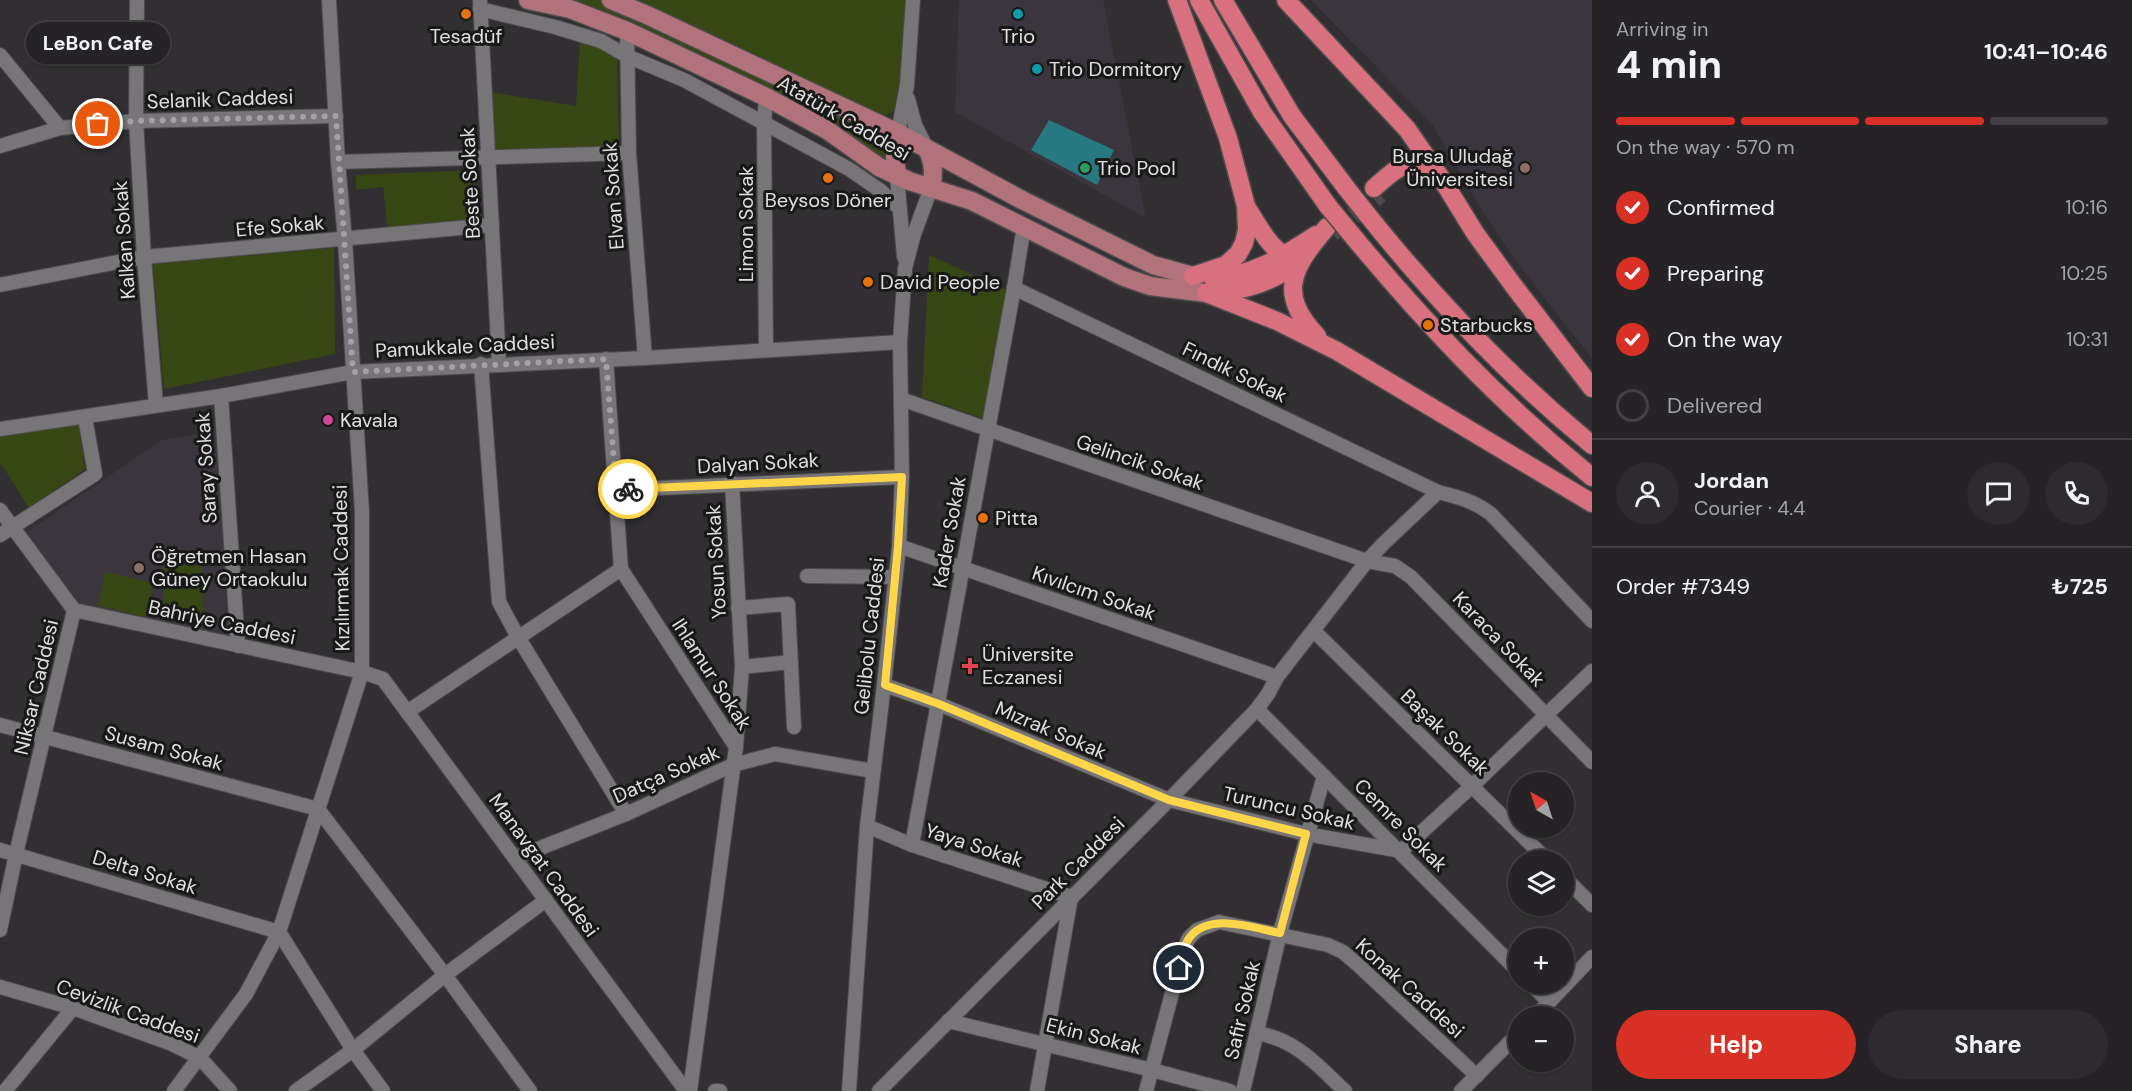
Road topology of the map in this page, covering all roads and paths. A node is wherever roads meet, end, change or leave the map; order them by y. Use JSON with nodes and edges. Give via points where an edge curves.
{"nodes":[{"id":1,"x":137,"y":0,"type":"edge"},
{"id":2,"x":329,"y":0,"type":"edge"},
{"id":3,"x":528,"y":0,"type":"edge"},
{"id":4,"x":611,"y":0,"type":"edge"},
{"id":5,"x":913,"y":0,"type":"edge"},
{"id":6,"x":1177,"y":0,"type":"edge"},
{"id":7,"x":1199,"y":0,"type":"edge"},
{"id":8,"x":1223,"y":0,"type":"edge"},
{"id":9,"x":1286,"y":0,"type":"edge"},
{"id":10,"x":480,"y":4,"type":"edge"},
{"id":11,"x":627,"y":31,"type":"junction"},
{"id":12,"x":0,"y":55,"type":"edge"},
{"id":13,"x":627,"y":56,"type":"junction"},
{"id":14,"x":907,"y":85,"type":"junction"},
{"id":15,"x":766,"y":97,"type":"junction"},
{"id":16,"x":336,"y":116,"type":"junction"},
{"id":17,"x":136,"y":121,"type":"junction"},
{"id":18,"x":764,"y":124,"type":"junction"},
{"id":19,"x":60,"y":128,"type":"junction"},
{"id":20,"x":1407,"y":129,"type":"junction"},
{"id":21,"x":898,"y":133,"type":"junction"},
{"id":22,"x":0,"y":146,"type":"edge"},
{"id":23,"x":927,"y":149,"type":"junction"},
{"id":24,"x":629,"y":153,"type":"junction"},
{"id":25,"x":488,"y":158,"type":"junction"},
{"id":26,"x":338,"y":162,"type":"junction"},
{"id":27,"x":1411,"y":164,"type":"junction"},
{"id":28,"x":897,"y":176,"type":"junction"},
{"id":29,"x":1443,"y":181,"type":"junction"},
{"id":30,"x":931,"y":188,"type":"junction"},
{"id":31,"x":1377,"y":191,"type":"tunnel mouth"},
{"id":32,"x":1246,"y":206,"type":"junction"},
{"id":33,"x":900,"y":209,"type":"junction"},
{"id":34,"x":492,"y":225,"type":"junction"},
{"id":35,"x":1024,"y":226,"type":"junction"},
{"id":36,"x":1335,"y":230,"type":"junction"},
{"id":37,"x":345,"y":240,"type":"junction"},
{"id":38,"x":1284,"y":256,"type":"junction"},
{"id":39,"x":1305,"y":256,"type":"junction"},
{"id":40,"x":144,"y":257,"type":"junction"},
{"id":41,"x":905,"y":268,"type":"junction"},
{"id":42,"x":1193,"y":276,"type":"junction"},
{"id":43,"x":0,"y":285,"type":"edge"},
{"id":44,"x":1014,"y":288,"type":"junction"},
{"id":45,"x":1206,"y":293,"type":"junction"},
{"id":46,"x":900,"y":342,"type":"junction"},
{"id":47,"x":766,"y":350,"type":"junction"},
{"id":48,"x":1337,"y":351,"type":"junction"},
{"id":49,"x":645,"y":358,"type":"junction"},
{"id":50,"x":606,"y":359,"type":"junction"},
{"id":51,"x":499,"y":363,"type":"junction"},
{"id":52,"x":481,"y":364,"type":"junction"},
{"id":53,"x":353,"y":372,"type":"junction"},
{"id":54,"x":1592,"y":388,"type":"edge"},
{"id":55,"x":221,"y":396,"type":"junction"},
{"id":56,"x":901,"y":399,"type":"junction"},
{"id":57,"x":156,"y":405,"type":"junction"},
{"id":58,"x":85,"y":417,"type":"junction"},
{"id":59,"x":0,"y":429,"type":"edge"},
{"id":60,"x":988,"y":429,"type":"junction"},
{"id":61,"x":1592,"y":445,"type":"edge"},
{"id":62,"x":902,"y":477,"type":"junction"},
{"id":63,"x":1592,"y":477,"type":"edge"},
{"id":64,"x":732,"y":483,"type":"junction"},
{"id":65,"x":616,"y":490,"type":"junction"},
{"id":66,"x":1438,"y":492,"type":"junction"},
{"id":67,"x":1592,"y":503,"type":"edge"},
{"id":68,"x":0,"y":510,"type":"edge"},
{"id":69,"x":12,"y":526,"type":"junction"},
{"id":70,"x":0,"y":535,"type":"edge"},
{"id":71,"x":898,"y":546,"type":"junction"},
{"id":72,"x":1367,"y":561,"type":"junction"},
{"id":73,"x":621,"y":569,"type":"junction"},
{"id":74,"x":963,"y":569,"type":"junction"},
{"id":75,"x":807,"y":576,"type":"dead end"},
{"id":76,"x":896,"y":577,"type":"junction"},
{"id":77,"x":738,"y":609,"type":"junction"},
{"id":78,"x":74,"y":610,"type":"junction"},
{"id":79,"x":1592,"y":621,"type":"edge"},
{"id":80,"x":1314,"y":631,"type":"junction"},
{"id":81,"x":518,"y":638,"type":"junction"},
{"id":82,"x":238,"y":646,"type":"junction"},
{"id":83,"x":791,"y":662,"type":"junction"},
{"id":84,"x":742,"y":667,"type":"junction"},
{"id":85,"x":1592,"y":671,"type":"edge"},
{"id":86,"x":362,"y":672,"type":"junction"},
{"id":87,"x":1277,"y":677,"type":"junction"},
{"id":88,"x":885,"y":685,"type":"junction"},
{"id":89,"x":939,"y":704,"type":"junction"},
{"id":90,"x":1257,"y":708,"type":"junction"},
{"id":91,"x":407,"y":712,"type":"junction"},
{"id":92,"x":1546,"y":715,"type":"junction"},
{"id":93,"x":0,"y":725,"type":"edge"},
{"id":94,"x":794,"y":727,"type":"dead end"},
{"id":95,"x":45,"y":736,"type":"junction"},
{"id":96,"x":736,"y":747,"type":"junction"},
{"id":97,"x":1592,"y":762,"type":"edge"},
{"id":98,"x":733,"y":765,"type":"junction"},
{"id":99,"x":873,"y":771,"type":"junction"},
{"id":100,"x":1324,"y":777,"type":"junction"},
{"id":101,"x":1472,"y":786,"type":"junction"},
{"id":102,"x":1169,"y":800,"type":"junction"},
{"id":103,"x":318,"y":809,"type":"junction"},
{"id":104,"x":626,"y":814,"type":"junction"},
{"id":105,"x":867,"y":826,"type":"junction"},
{"id":106,"x":1306,"y":834,"type":"junction"},
{"id":107,"x":912,"y":845,"type":"junction"},
{"id":108,"x":0,"y":850,"type":"edge"},
{"id":109,"x":1537,"y":850,"type":"edge"},
{"id":110,"x":1401,"y":851,"type":"junction"},
{"id":111,"x":16,"y":854,"type":"junction"},
{"id":112,"x":515,"y":858,"type":"junction"},
{"id":113,"x":1574,"y":887,"type":"edge"},
{"id":114,"x":1071,"y":897,"type":"junction"},
{"id":115,"x":546,"y":900,"type":"junction"},
{"id":116,"x":1592,"y":905,"type":"edge"},
{"id":117,"x":0,"y":930,"type":"edge"},
{"id":118,"x":279,"y":932,"type":"junction"},
{"id":119,"x":1280,"y":933,"type":"junction"},
{"id":120,"x":1592,"y":957,"type":"edge"},
{"id":121,"x":1508,"y":960,"type":"edge"},
{"id":122,"x":445,"y":975,"type":"junction"},
{"id":123,"x":0,"y":987,"type":"edge"},
{"id":124,"x":1541,"y":994,"type":"edge"},
{"id":125,"x":1549,"y":1002,"type":"junction"},
{"id":126,"x":1545,"y":1006,"type":"edge"},
{"id":127,"x":73,"y":1008,"type":"junction"},
{"id":128,"x":948,"y":1021,"type":"junction"},
{"id":129,"x":1257,"y":1033,"type":"junction"},
{"id":130,"x":1045,"y":1044,"type":"junction"},
{"id":131,"x":1508,"y":1044,"type":"edge"},
{"id":132,"x":353,"y":1050,"type":"junction"},
{"id":133,"x":200,"y":1058,"type":"junction"},
{"id":134,"x":1152,"y":1070,"type":"junction"},
{"id":135,"x":1477,"y":1076,"type":"junction"},
{"id":136,"x":299,"y":1090,"type":"edge"},
{"id":137,"x":5,"y":1091,"type":"edge"},
{"id":138,"x":174,"y":1091,"type":"edge"},
{"id":139,"x":230,"y":1091,"type":"edge"},
{"id":140,"x":383,"y":1091,"type":"edge"},
{"id":141,"x":530,"y":1091,"type":"edge"},
{"id":142,"x":688,"y":1091,"type":"edge"},
{"id":143,"x":715,"y":1091,"type":"edge"},
{"id":144,"x":720,"y":1091,"type":"edge"},
{"id":145,"x":849,"y":1091,"type":"edge"},
{"id":146,"x":879,"y":1091,"type":"edge"},
{"id":147,"x":1037,"y":1091,"type":"edge"},
{"id":148,"x":1146,"y":1091,"type":"edge"},
{"id":149,"x":1230,"y":1091,"type":"edge"},
{"id":150,"x":1243,"y":1091,"type":"edge"},
{"id":151,"x":1345,"y":1091,"type":"edge"},
{"id":152,"x":1461,"y":1091,"type":"edge"}],
"edges":[{"from":1,"to":17,"type":"street","name":"Kalkan Sokak"},
{"from":2,"to":16,"type":"street","name":"Kızılırmak Caddesi"},
{"from":3,"to":11,"type":"main road","name":"Atatürk Caddesi","via":[[570,9]]},
{"from":4,"to":21,"type":"main road","name":"Atatürk Caddesi"},
{"from":5,"to":14,"type":"street"},
{"from":6,"to":32,"type":"highway","via":[[1228,138]]},
{"from":7,"to":36,"type":"highway","bridge":true,"via":[[1262,112],[1328,206]]},
{"from":8,"to":61,"type":"highway","bridge":true,"via":[[1292,116],[1411,269],[1472,336],[1544,406]]},
{"from":9,"to":20,"type":"highway"},
{"from":10,"to":13,"type":"street","via":[[601,41]]},
{"from":10,"to":25,"type":"street","name":"Beste Sokak"},
{"from":11,"to":13,"type":"street","name":"Elvan Sokak"},
{"from":11,"to":15,"type":"main road","name":"Atatürk Caddesi"},
{"from":12,"to":19,"type":"street"},
{"from":13,"to":18,"type":"street","via":[[684,80]]},
{"from":13,"to":24,"type":"street","name":"Elvan Sokak"},
{"from":14,"to":21,"type":"street"},
{"from":14,"to":23,"type":"street","via":[[910,113]]},
{"from":15,"to":18,"type":"street","name":"Limon Sokak"},
{"from":15,"to":28,"type":"main road","name":"Atatürk Caddesi","via":[[827,130]]},
{"from":16,"to":17,"type":"street","name":"Selanik Caddesi"},
{"from":16,"to":26,"type":"street","name":"Kızılırmak Caddesi"},
{"from":17,"to":19,"type":"street","name":"Selanik Caddesi"},
{"from":17,"to":40,"type":"street","name":"Kalkan Sokak"},
{"from":18,"to":33,"type":"street","via":[[849,169]]},
{"from":18,"to":47,"type":"street","name":"Limon Sokak"},
{"from":19,"to":22,"type":"street","name":"Selanik Caddesi"},
{"from":20,"to":27,"type":"highway"},
{"from":20,"to":29,"type":"highway"},
{"from":21,"to":23,"type":"main road","name":"Atatürk Caddesi"},
{"from":21,"to":28,"type":"main road"},
{"from":23,"to":30,"type":"main road","via":[[933,160]]},
{"from":23,"to":42,"type":"main road","name":"Atatürk Caddesi","via":[[1153,265]]},
{"from":24,"to":25,"type":"street"},
{"from":24,"to":49,"type":"street","name":"Elvan Sokak"},
{"from":25,"to":26,"type":"street"},
{"from":25,"to":34,"type":"street","name":"Beste Sokak"},
{"from":26,"to":37,"type":"street","name":"Kızılırmak Caddesi"},
{"from":27,"to":29,"type":"highway","via":[[1425,168]]},
{"from":27,"to":31,"type":"highway","via":[[1396,168]]},
{"from":28,"to":30,"type":"main road","name":"Atatürk Caddesi"},
{"from":28,"to":33,"type":"street"},
{"from":29,"to":54,"type":"highway","via":[[1475,233]]},
{"from":30,"to":35,"type":"main road","name":"Atatürk Caddesi","via":[[972,201]]},
{"from":30,"to":41,"type":"street","name":"Gelibolu Caddesi"},
{"from":32,"to":38,"type":"highway"},
{"from":32,"to":42,"type":"highway","via":[[1247,230],[1238,254],[1226,266]]},
{"from":33,"to":41,"type":"street"},
{"from":34,"to":37,"type":"street","name":"Efe Sokak"},
{"from":34,"to":51,"type":"street","name":"Beste Sokak"},
{"from":35,"to":44,"type":"street","name":"Kader Sokak"},
{"from":35,"to":45,"type":"main road","name":"Atatürk Caddesi","via":[[1124,277],[1150,286]]},
{"from":36,"to":38,"type":"highway"},
{"from":36,"to":39,"type":"highway"},
{"from":36,"to":63,"type":"highway","via":[[1488,386]]},
{"from":37,"to":40,"type":"street","name":"Efe Sokak"},
{"from":37,"to":53,"type":"street","name":"Kızılırmak Caddesi"},
{"from":38,"to":39,"type":"highway"},
{"from":38,"to":42,"type":"highway","via":[[1240,274]]},
{"from":39,"to":45,"type":"highway","via":[[1260,285]]},
{"from":39,"to":48,"type":"highway","via":[[1291,289],[1294,303],[1316,335]]},
{"from":40,"to":43,"type":"street","name":"Efe Sokak"},
{"from":40,"to":57,"type":"street","name":"Kalkan Sokak"},
{"from":41,"to":46,"type":"street","name":"Gelibolu Caddesi"},
{"from":44,"to":60,"type":"street","name":"Kader Sokak"},
{"from":44,"to":66,"type":"street","name":"Fındık Sokak"},
{"from":45,"to":48,"type":"highway","via":[[1277,321]]},
{"from":46,"to":47,"type":"street","name":"Pamukkale Caddesi"},
{"from":46,"to":56,"type":"street","name":"Gelibolu Caddesi"},
{"from":47,"to":49,"type":"street","name":"Pamukkale Caddesi"},
{"from":48,"to":67,"type":"highway"},
{"from":49,"to":50,"type":"street","name":"Pamukkale Caddesi"},
{"from":50,"to":51,"type":"street","name":"Pamukkale Caddesi"},
{"from":50,"to":65,"type":"street","name":"Ihlamur Sokak"},
{"from":51,"to":52,"type":"street","name":"Pamukkale Caddesi"},
{"from":52,"to":53,"type":"street","name":"Pamukkale Caddesi"},
{"from":52,"to":81,"type":"street","via":[[499,602]]},
{"from":53,"to":55,"type":"street","name":"Pamukkale Caddesi"},
{"from":53,"to":86,"type":"street","name":"Kızılırmak Caddesi","via":[[362,512]]},
{"from":55,"to":57,"type":"street","name":"Pamukkale Caddesi"},
{"from":55,"to":82,"type":"street","name":"Saray Sokak"},
{"from":56,"to":60,"type":"street","name":"Gelincik Sokak"},
{"from":56,"to":62,"type":"street","name":"Gelibolu Caddesi"},
{"from":57,"to":58,"type":"street","name":"Pamukkale Caddesi"},
{"from":58,"to":59,"type":"street","name":"Pamukkale Caddesi"},
{"from":58,"to":69,"type":"street","via":[[95,474]]},
{"from":60,"to":72,"type":"street","name":"Gelincik Sokak"},
{"from":60,"to":74,"type":"street","name":"Kader Sokak"},
{"from":62,"to":64,"type":"street","name":"Dalyan Sokak"},
{"from":62,"to":71,"type":"street","name":"Gelibolu Caddesi"},
{"from":64,"to":65,"type":"street","name":"Dalyan Sokak"},
{"from":64,"to":77,"type":"street","name":"Yosun Sokak"},
{"from":65,"to":73,"type":"street","name":"Ihlamur Sokak"},
{"from":66,"to":72,"type":"street","name":"Park Caddesi"},
{"from":66,"to":79,"type":"street","name":"Fındık Sokak","via":[[1466,499],[1491,514]]},
{"from":68,"to":69,"type":"street","name":"Niksar Caddesi"},
{"from":69,"to":70,"type":"street"},
{"from":69,"to":78,"type":"street","name":"Niksar Caddesi"},
{"from":71,"to":74,"type":"street","name":"Kıvılcım Sokak"},
{"from":71,"to":76,"type":"street","name":"Gelibolu Caddesi"},
{"from":72,"to":80,"type":"street","name":"Park Caddesi"},
{"from":72,"to":92,"type":"street","name":"Karaca Sokak","via":[[1403,570]]},
{"from":73,"to":81,"type":"street"},
{"from":73,"to":96,"type":"street","name":"Ihlamur Sokak"},
{"from":74,"to":87,"type":"street","name":"Kıvılcım Sokak"},
{"from":74,"to":89,"type":"street","name":"Kader Sokak"},
{"from":75,"to":76,"type":"street"},
{"from":76,"to":88,"type":"street","name":"Gelibolu Caddesi"},
{"from":77,"to":83,"type":"street","via":[[788,604]]},
{"from":77,"to":84,"type":"street","name":"Yosun Sokak"},
{"from":78,"to":82,"type":"street","name":"Bahriye Caddesi"},
{"from":78,"to":95,"type":"street","name":"Niksar Caddesi"},
{"from":80,"to":87,"type":"street","name":"Park Caddesi"},
{"from":80,"to":101,"type":"street","name":"Başak Sokak"},
{"from":81,"to":91,"type":"street"},
{"from":81,"to":104,"type":"street"},
{"from":82,"to":86,"type":"street","name":"Bahriye Caddesi"},
{"from":83,"to":84,"type":"street"},
{"from":83,"to":94,"type":"street"},
{"from":84,"to":96,"type":"street","name":"Yosun Sokak"},
{"from":85,"to":92,"type":"street"},
{"from":86,"to":91,"type":"street","name":"Manavgat Caddesi","via":[[383,679]]},
{"from":86,"to":103,"type":"street","name":"Kızılırmak Caddesi"},
{"from":87,"to":90,"type":"street","name":"Park Caddesi"},
{"from":88,"to":89,"type":"street","name":"Mızrak Sokak"},
{"from":88,"to":99,"type":"street","name":"Gelibolu Caddesi"},
{"from":89,"to":102,"type":"street","name":"Mızrak Sokak"},
{"from":89,"to":107,"type":"street","name":"Kader Sokak"},
{"from":90,"to":100,"type":"street","name":"Cemre Sokak"},
{"from":90,"to":102,"type":"street","name":"Park Caddesi"},
{"from":91,"to":112,"type":"street","name":"Manavgat Caddesi"},
{"from":92,"to":97,"type":"street","name":"Karaca Sokak"},
{"from":92,"to":101,"type":"street"},
{"from":93,"to":95,"type":"street","name":"Susam Sokak"},
{"from":95,"to":103,"type":"street","name":"Susam Sokak"},
{"from":95,"to":111,"type":"street","name":"Niksar Caddesi"},
{"from":96,"to":98,"type":"street","name":"Ihlamur Sokak"},
{"from":98,"to":99,"type":"street","name":"Datça Sokak","via":[[775,754]]},
{"from":98,"to":104,"type":"street","name":"Datça Sokak"},
{"from":98,"to":142,"type":"street","name":"Ihlamur Sokak"},
{"from":99,"to":105,"type":"street","name":"Gelibolu Caddesi"},
{"from":100,"to":106,"type":"street","name":"Safir Sokak"},
{"from":100,"to":110,"type":"street","name":"Cemre Sokak"},
{"from":101,"to":109,"type":"street","name":"Başak Sokak"},
{"from":101,"to":110,"type":"street"},
{"from":102,"to":106,"type":"street","name":"Turuncu Sokak"},
{"from":102,"to":114,"type":"street","name":"Park Caddesi"},
{"from":103,"to":118,"type":"street","name":"Kızılırmak Caddesi"},
{"from":103,"to":122,"type":"street"},
{"from":104,"to":112,"type":"street","name":"Datça Sokak"},
{"from":105,"to":107,"type":"street","name":"Yaya Sokak"},
{"from":105,"to":145,"type":"street","name":"Gelibolu Caddesi"},
{"from":106,"to":110,"type":"street","name":"Turuncu Sokak"},
{"from":106,"to":119,"type":"street","name":"Safir Sokak"},
{"from":107,"to":114,"type":"street","name":"Yaya Sokak"},
{"from":108,"to":111,"type":"street","name":"Delta Sokak"},
{"from":110,"to":121,"type":"street","name":"Cemre Sokak"},
{"from":111,"to":117,"type":"street","name":"Niksar Caddesi"},
{"from":111,"to":118,"type":"street","name":"Delta Sokak"},
{"from":112,"to":115,"type":"street","name":"Manavgat Caddesi"},
{"from":113,"to":116,"type":"street"},
{"from":114,"to":128,"type":"street","name":"Park Caddesi"},
{"from":114,"to":130,"type":"street"},
{"from":115,"to":122,"type":"street"},
{"from":115,"to":142,"type":"street","name":"Manavgat Caddesi"},
{"from":118,"to":132,"type":"street"},
{"from":118,"to":133,"type":"street","name":"Kızılırmak Caddesi","via":[[246,994]]},
{"from":119,"to":129,"type":"street","name":"Safir Sokak"},
{"from":119,"to":134,"type":"street","name":"Konak Caddesi","via":[[1219,922],[1197,930],[1189,938]]},
{"from":119,"to":135,"type":"street","name":"Konak Caddesi","via":[[1343,952]]},
{"from":120,"to":125,"type":"street"},
{"from":122,"to":132,"type":"street"},
{"from":122,"to":141,"type":"street"},
{"from":123,"to":127,"type":"street","name":"Cevizlik Caddesi"},
{"from":124,"to":125,"type":"street"},
{"from":125,"to":126,"type":"street"},
{"from":127,"to":133,"type":"street","name":"Cevizlik Caddesi"},
{"from":127,"to":137,"type":"street"},
{"from":128,"to":130,"type":"street","name":"Ekin Sokak"},
{"from":128,"to":146,"type":"street","name":"Park Caddesi"},
{"from":129,"to":150,"type":"street","name":"Safir Sokak"},
{"from":129,"to":151,"type":"street","via":[[1297,1047]]},
{"from":130,"to":134,"type":"street","name":"Ekin Sokak"},
{"from":130,"to":147,"type":"street"},
{"from":131,"to":135,"type":"street"},
{"from":132,"to":136,"type":"street"},
{"from":132,"to":140,"type":"street"},
{"from":133,"to":138,"type":"street","name":"Kızılırmak Caddesi"},
{"from":133,"to":139,"type":"street","name":"Cevizlik Caddesi"},
{"from":134,"to":148,"type":"street","name":"Konak Caddesi"},
{"from":134,"to":149,"type":"street","name":"Ekin Sokak"},
{"from":135,"to":152,"type":"street"},
{"from":143,"to":144,"type":"street"}]}
